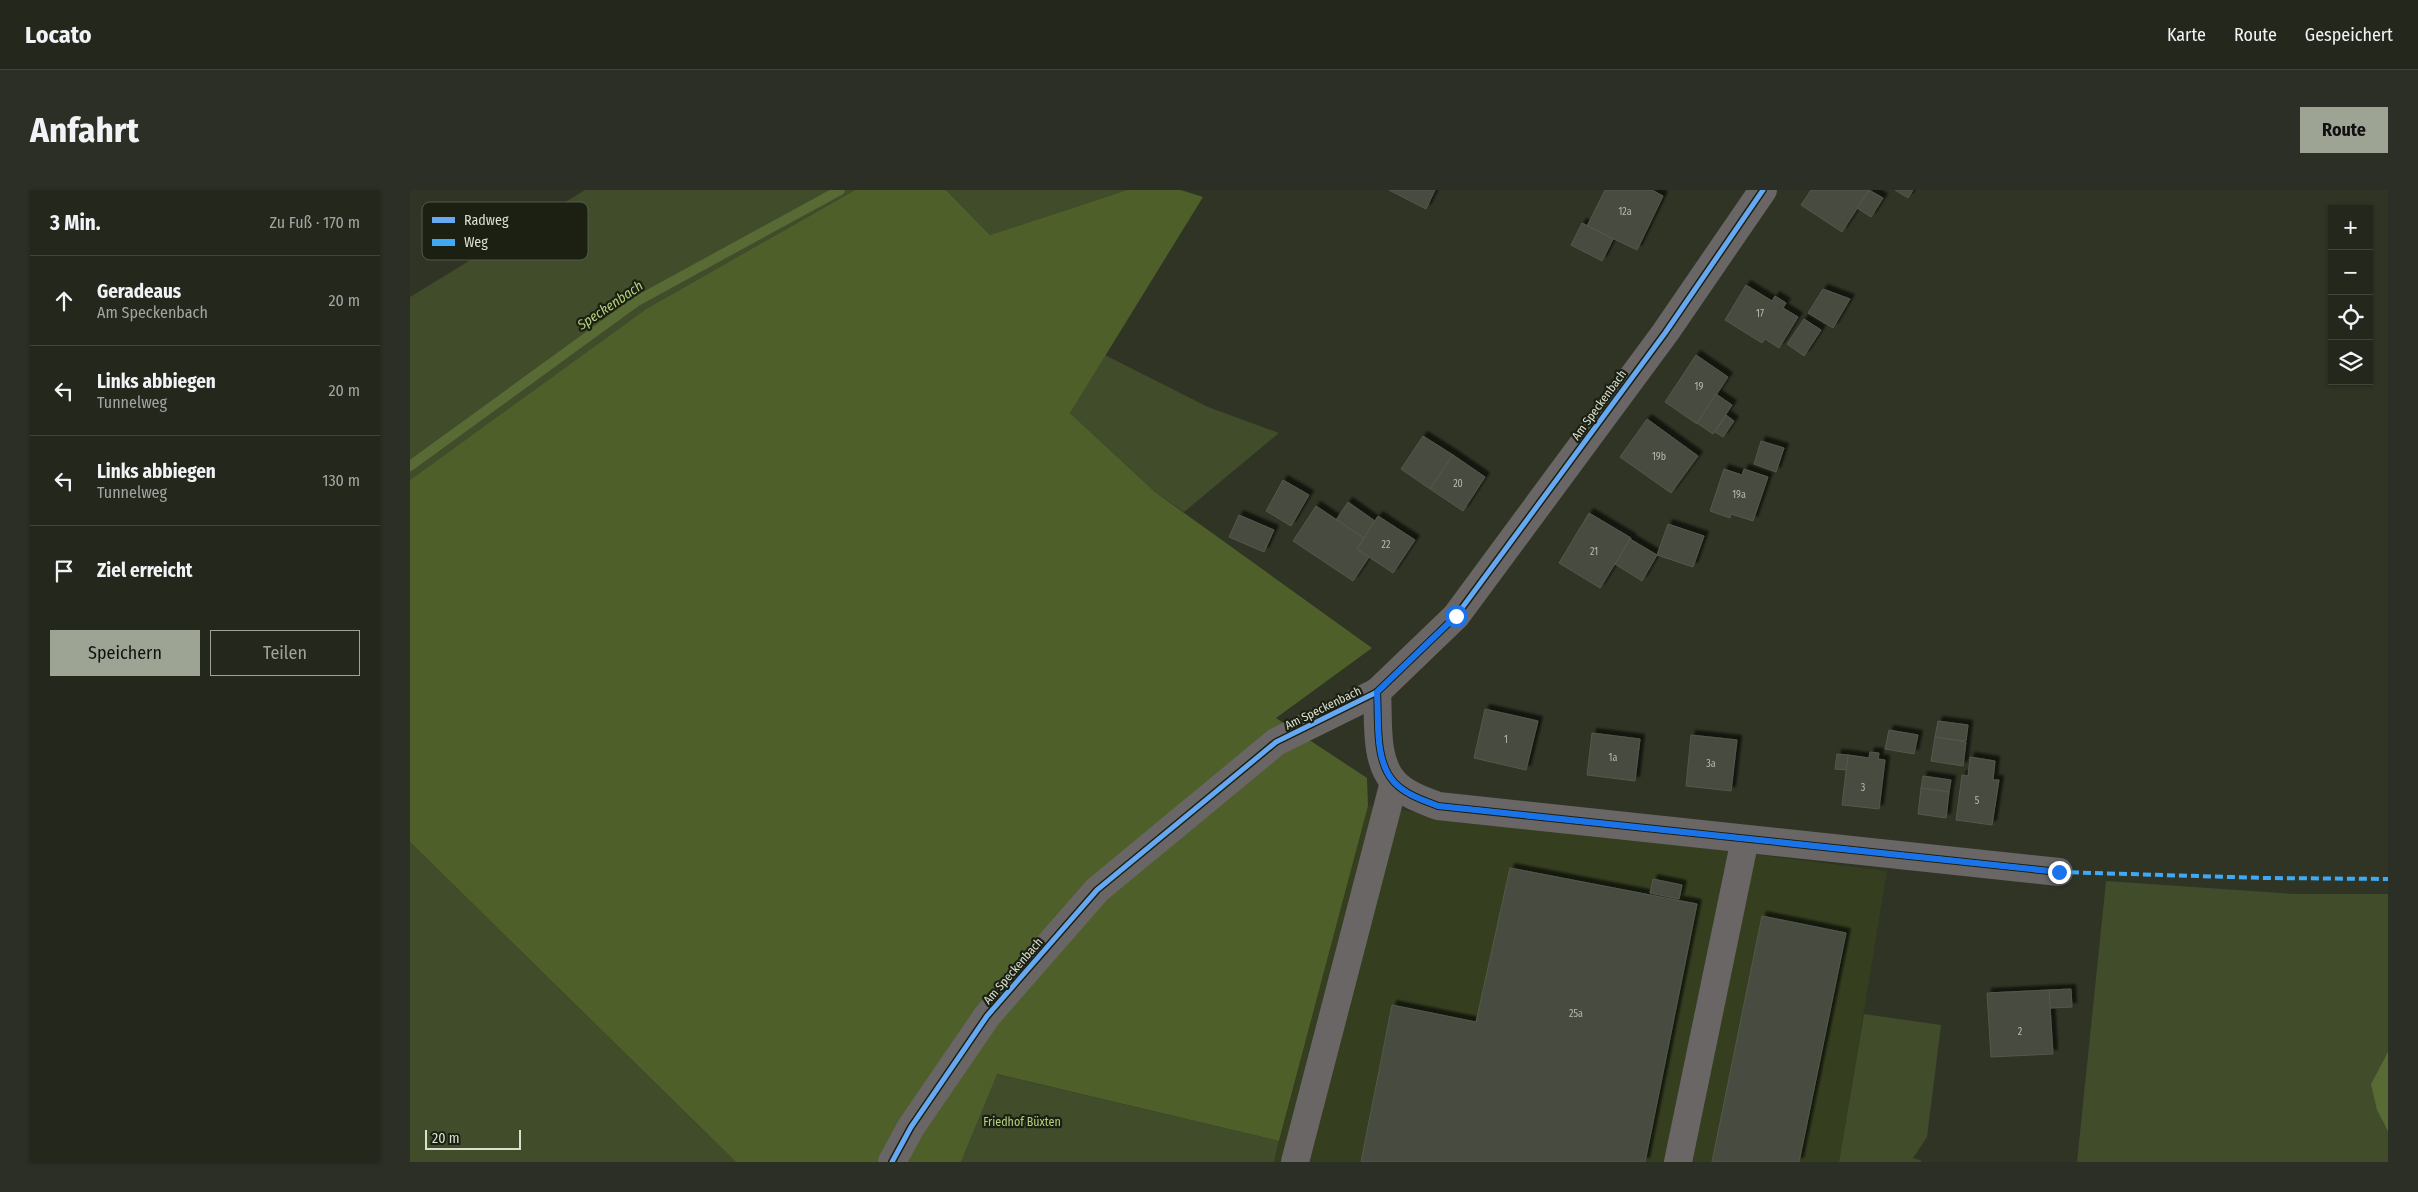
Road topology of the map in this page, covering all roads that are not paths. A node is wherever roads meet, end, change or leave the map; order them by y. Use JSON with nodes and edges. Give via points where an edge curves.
{"nodes":[{"id":1,"x":1763,"y":190,"type":"edge"},
{"id":2,"x":1377,"y":692,"type":"junction"},
{"id":3,"x":1394,"y":782,"type":"junction"},
{"id":4,"x":1745,"y":839,"type":"junction"},
{"id":5,"x":2059,"y":872,"type":"dead end"},
{"id":6,"x":892,"y":1162,"type":"edge"},
{"id":7,"x":1295,"y":1162,"type":"edge"},
{"id":8,"x":1678,"y":1162,"type":"edge"}],
"edges":[{"from":1,"to":2,"type":"street","name":"Am Speckenbach","via":[[1665,333],[1456,616]]},
{"from":2,"to":3,"type":"street","via":[[1381,755]]},
{"from":2,"to":6,"type":"street","name":"Am Speckenbach","via":[[1276,742],[1097,890],[987,1016],[911,1127]]},
{"from":3,"to":4,"type":"street","via":[[1412,796],[1438,806]]},
{"from":3,"to":7,"type":"street"},
{"from":4,"to":5,"type":"street"},
{"from":4,"to":8,"type":"street"}]}
